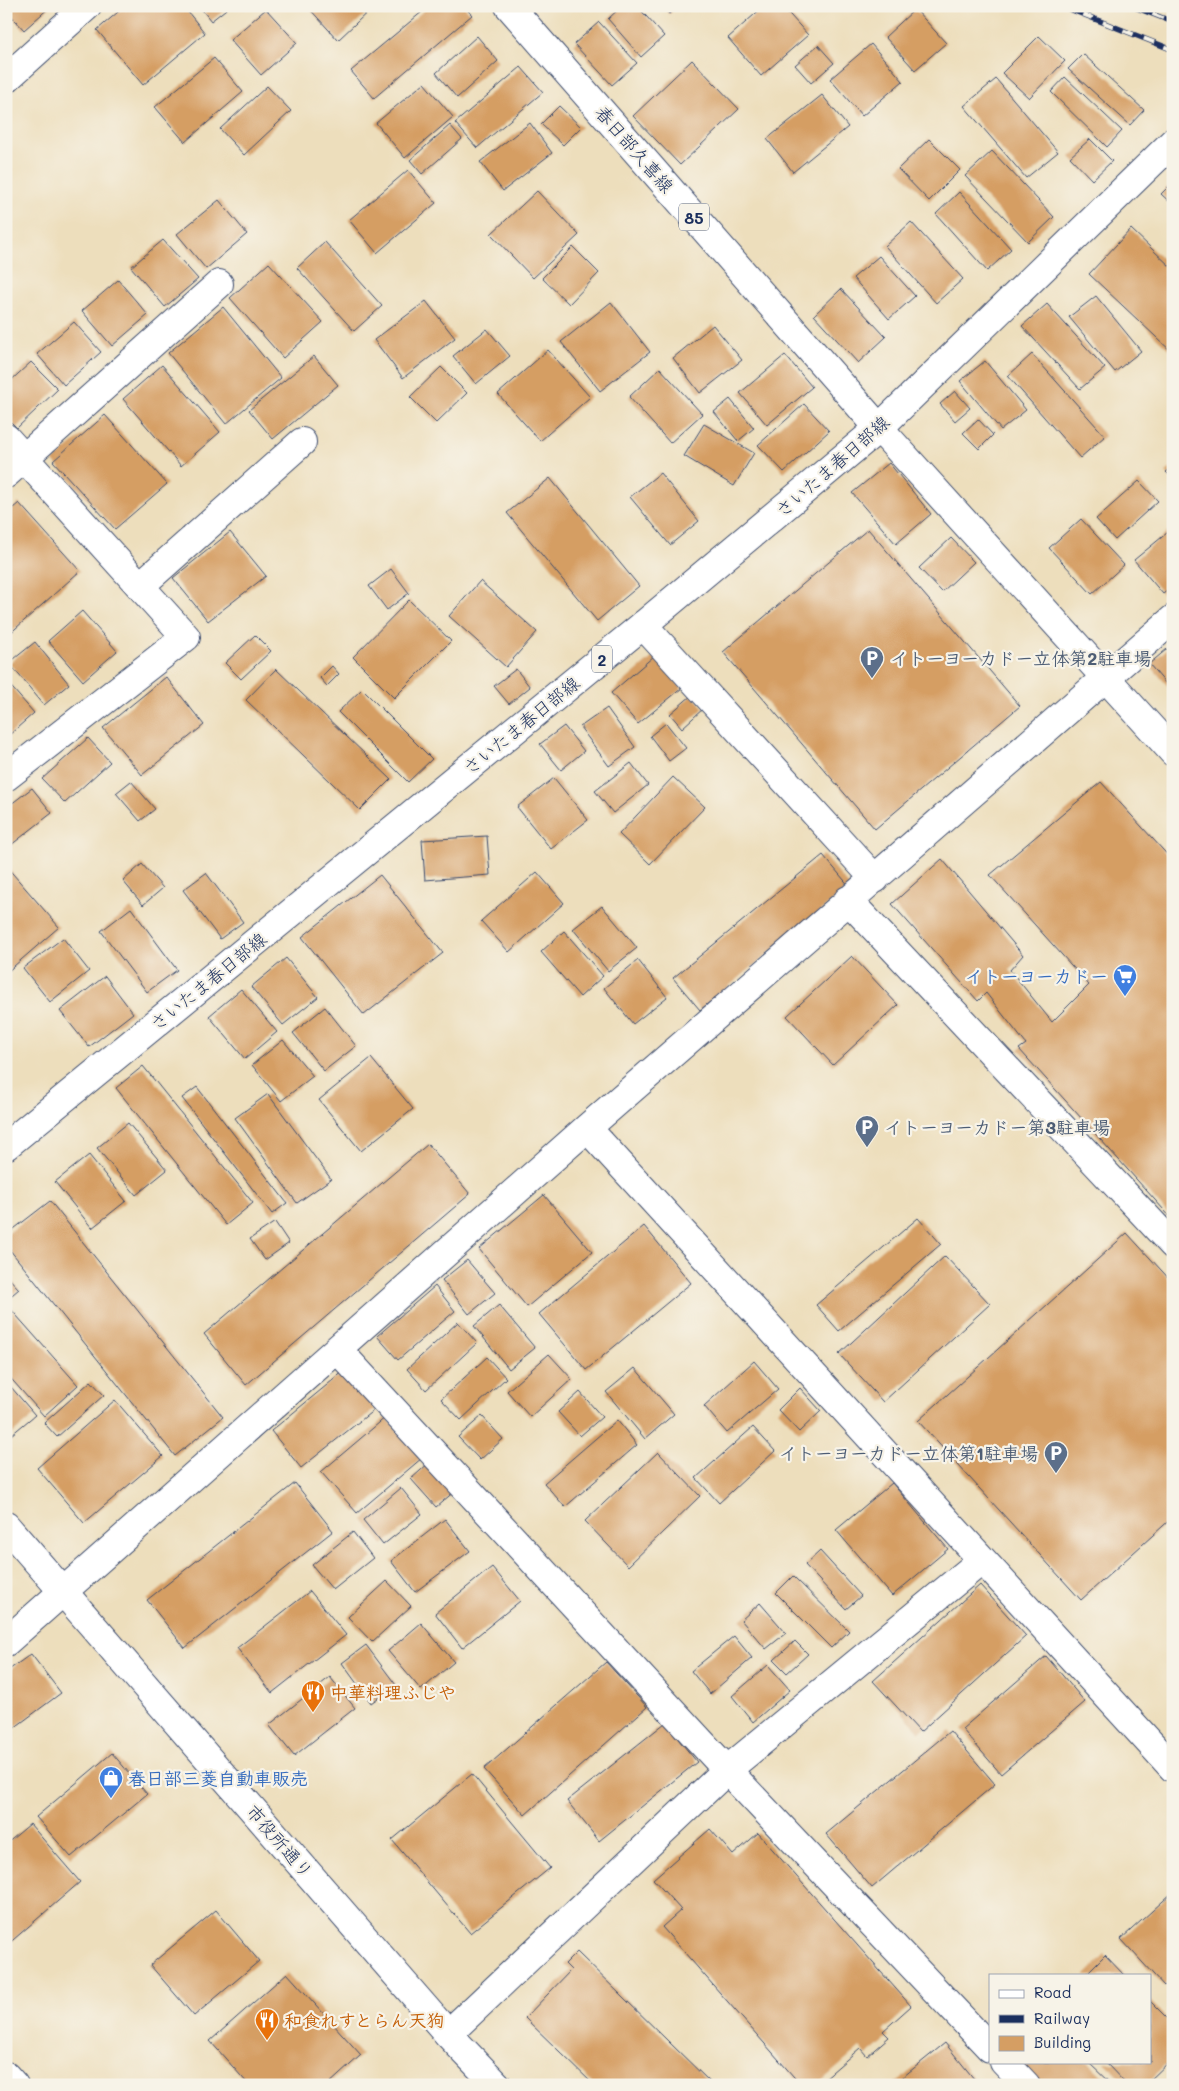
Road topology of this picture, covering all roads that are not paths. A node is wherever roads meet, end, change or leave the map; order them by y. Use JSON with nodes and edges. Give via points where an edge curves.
{"nodes":[{"id":1,"x":86,"y":6,"type":"edge"},
{"id":2,"x":509,"y":6,"type":"edge"},
{"id":3,"x":6,"y":78,"type":"edge"},
{"id":4,"x":1173,"y":142,"type":"edge"},
{"id":5,"x":219,"y":284,"type":"dead end"},
{"id":6,"x":879,"y":428,"type":"junction"},
{"id":7,"x":6,"y":438,"type":"edge"},
{"id":8,"x":302,"y":442,"type":"dead end"},
{"id":9,"x":15,"y":466,"type":"edge"},
{"id":10,"x":140,"y":586,"type":"junction"},
{"id":11,"x":1173,"y":619,"type":"edge"},
{"id":12,"x":643,"y":625,"type":"junction"},
{"id":13,"x":1106,"y":678,"type":"junction"},
{"id":14,"x":1173,"y":752,"type":"edge"},
{"id":15,"x":6,"y":777,"type":"edge"},
{"id":16,"x":875,"y":879,"type":"junction"},
{"id":17,"x":848,"y":900,"type":"junction"},
{"id":18,"x":587,"y":1128,"type":"junction"},
{"id":19,"x":6,"y":1146,"type":"edge"},
{"id":20,"x":1173,"y":1245,"type":"edge"},
{"id":21,"x":338,"y":1350,"type":"junction"},
{"id":22,"x":6,"y":1526,"type":"edge"},
{"id":23,"x":981,"y":1561,"type":"junction"},
{"id":24,"x":63,"y":1591,"type":"junction"},
{"id":25,"x":6,"y":1642,"type":"edge"},
{"id":26,"x":1173,"y":1768,"type":"edge"},
{"id":27,"x":727,"y":1770,"type":"junction"},
{"id":28,"x":448,"y":2034,"type":"junction"},
{"id":29,"x":989,"y":2047,"type":"edge"},
{"id":30,"x":1006,"y":2064,"type":"edge"},
{"id":31,"x":6,"y":2076,"type":"edge"},
{"id":32,"x":14,"y":2085,"type":"edge"},
{"id":33,"x":497,"y":2085,"type":"edge"},
{"id":34,"x":1026,"y":2085,"type":"edge"}],
"edges":[{"from":1,"to":3,"type":"street"},
{"from":2,"to":6,"type":"street","name":"春日部久喜線","number":"85"},
{"from":4,"to":6,"type":"street","name":"さいたま春日部線","number":"2"},
{"from":5,"to":9,"type":"street"},
{"from":6,"to":12,"type":"street","name":"さいたま春日部線","number":"2"},
{"from":6,"to":13,"type":"street","name":"春日部久喜線"},
{"from":7,"to":9,"type":"street"},
{"from":8,"to":10,"type":"street"},
{"from":9,"to":10,"type":"street"},
{"from":10,"to":15,"type":"street","via":[[186,637]]},
{"from":11,"to":13,"type":"street"},
{"from":12,"to":16,"type":"street"},
{"from":12,"to":19,"type":"street","name":"さいたま春日部線","number":"2"},
{"from":13,"to":14,"type":"street","name":"春日部久喜線"},
{"from":13,"to":16,"type":"street"},
{"from":16,"to":17,"type":"street"},
{"from":17,"to":18,"type":"street"},
{"from":17,"to":20,"type":"street"},
{"from":18,"to":21,"type":"street"},
{"from":18,"to":23,"type":"street"},
{"from":21,"to":24,"type":"street"},
{"from":21,"to":27,"type":"street"},
{"from":22,"to":24,"type":"street","name":"市役所通り"},
{"from":23,"to":26,"type":"street"},
{"from":23,"to":27,"type":"street"},
{"from":24,"to":25,"type":"street"},
{"from":24,"to":28,"type":"street","name":"市役所通り"},
{"from":27,"to":28,"type":"street"},
{"from":27,"to":29,"type":"street"},
{"from":28,"to":33,"type":"street","name":"市役所通り"},
{"from":30,"to":34,"type":"street"},
{"from":31,"to":32,"type":"street"}]}
